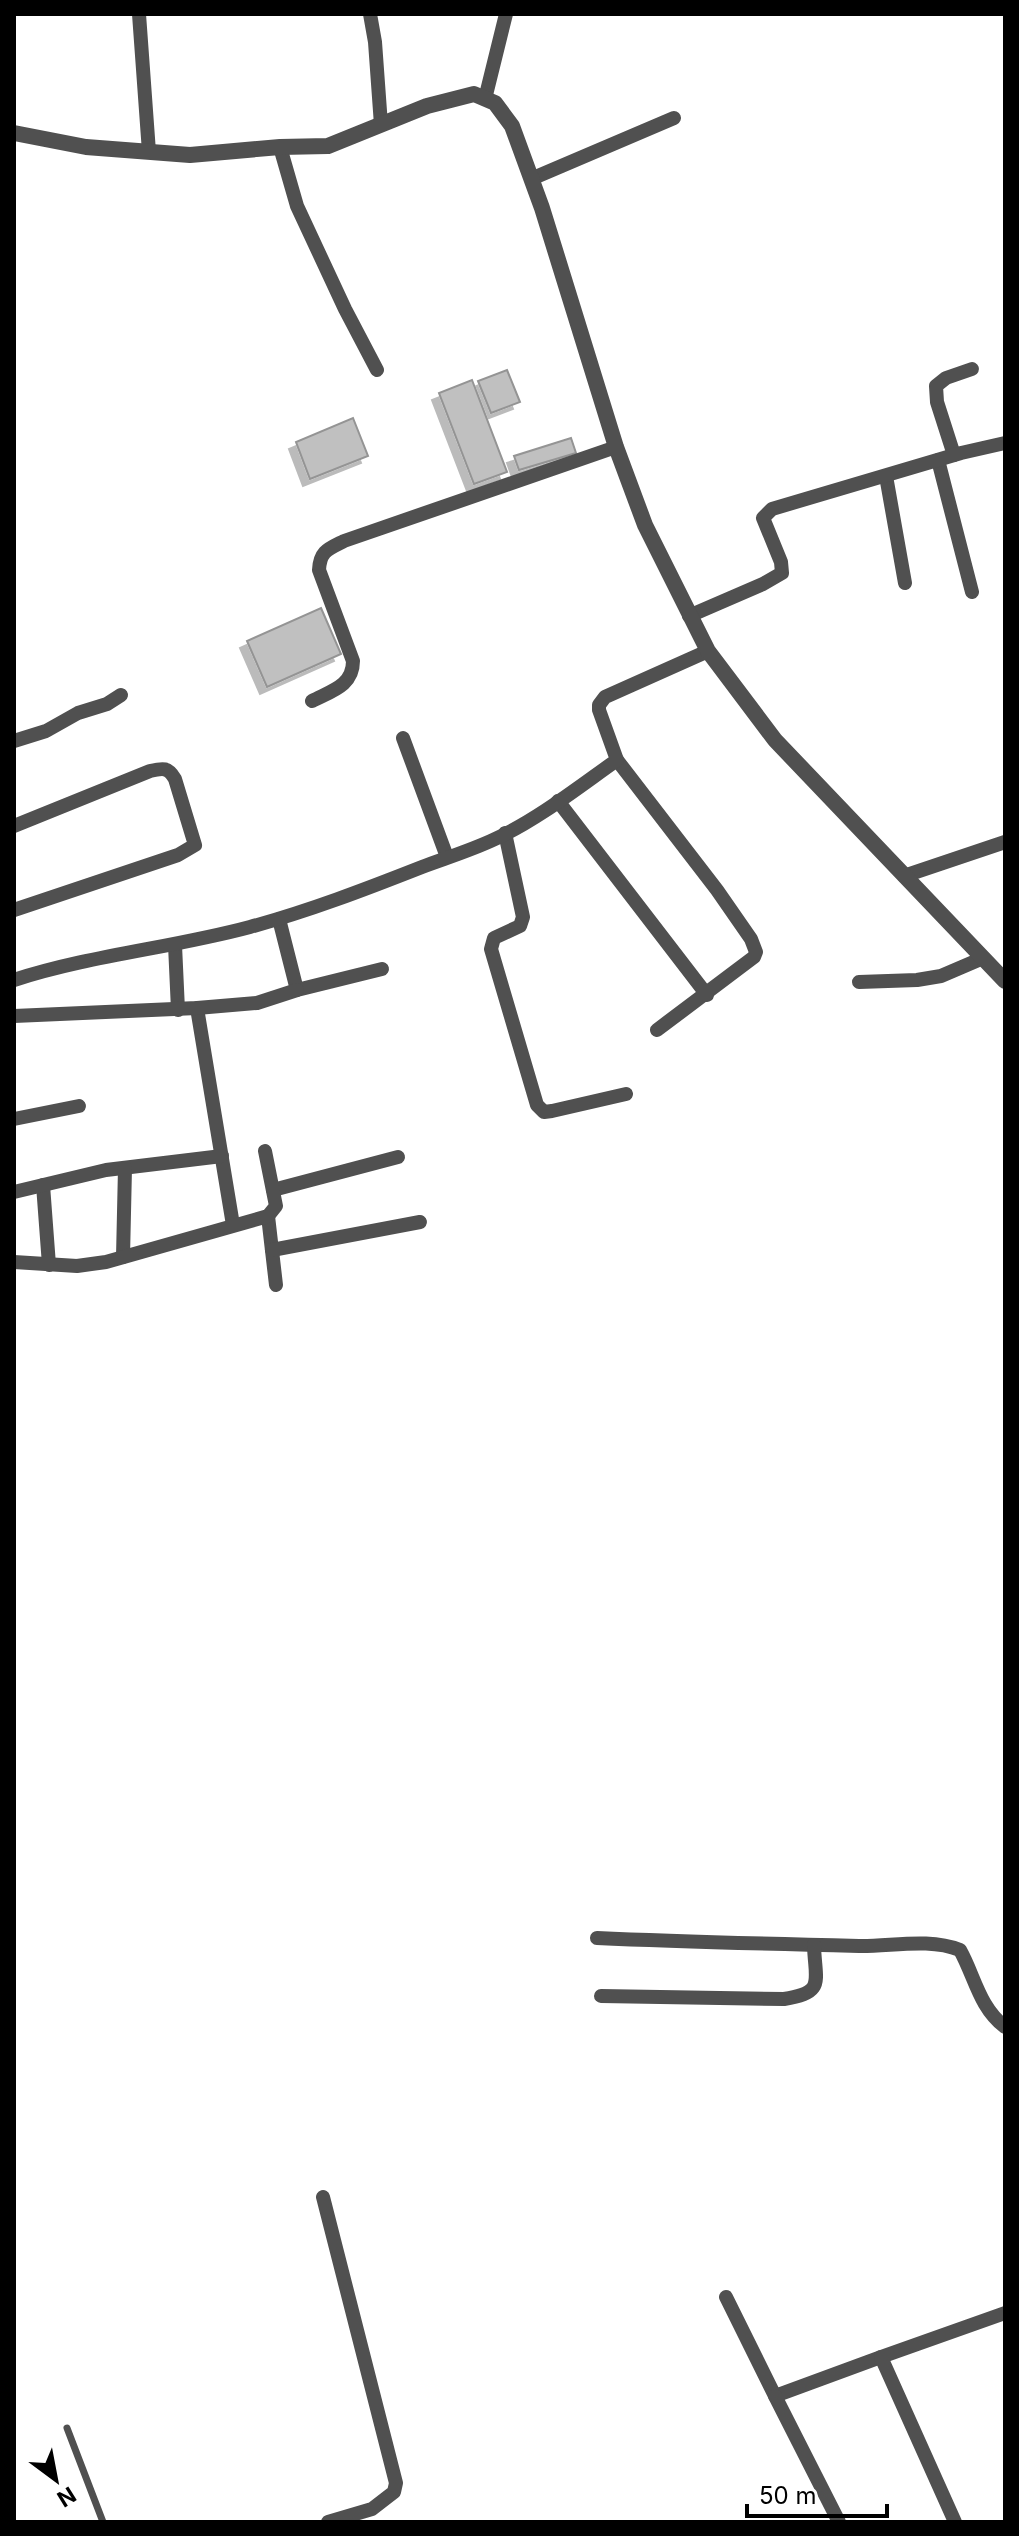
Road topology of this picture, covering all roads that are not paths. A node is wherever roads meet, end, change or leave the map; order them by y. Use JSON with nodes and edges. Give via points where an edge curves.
{"nodes":[{"id":1,"x":139,"y":14,"type":"edge"},
{"id":2,"x":370,"y":14,"type":"edge"},
{"id":3,"x":508,"y":15,"type":"edge"},
{"id":4,"x":485,"y":99,"type":"junction"},
{"id":5,"x":674,"y":118,"type":"dead end"},
{"id":6,"x":381,"y":125,"type":"junction"},
{"id":7,"x":14,"y":133,"type":"edge"},
{"id":8,"x":280,"y":147,"type":"junction"},
{"id":9,"x":149,"y":152,"type":"junction"},
{"id":10,"x":531,"y":179,"type":"junction"},
{"id":11,"x":972,"y":369,"type":"dead end"},
{"id":12,"x":377,"y":370,"type":"dead end"},
{"id":13,"x":1005,"y":443,"type":"edge"},
{"id":14,"x":616,"y":447,"type":"junction"},
{"id":15,"x":954,"y":455,"type":"junction"},
{"id":16,"x":938,"y":460,"type":"junction"},
{"id":17,"x":886,"y":476,"type":"junction"},
{"id":18,"x":905,"y":583,"type":"dead end"},
{"id":19,"x":972,"y":592,"type":"dead end"},
{"id":20,"x":689,"y":616,"type":"junction"},
{"id":21,"x":708,"y":651,"type":"junction"},
{"id":22,"x":121,"y":695,"type":"dead end"},
{"id":23,"x":312,"y":701,"type":"dead end"},
{"id":24,"x":403,"y":738,"type":"dead end"},
{"id":25,"x":14,"y":741,"type":"edge"},
{"id":26,"x":617,"y":760,"type":"junction"},
{"id":27,"x":558,"y":801,"type":"junction"},
{"id":28,"x":14,"y":826,"type":"edge"},
{"id":29,"x":505,"y":833,"type":"junction"},
{"id":30,"x":1005,"y":842,"type":"edge"},
{"id":31,"x":447,"y":857,"type":"junction"},
{"id":32,"x":904,"y":876,"type":"junction"},
{"id":33,"x":14,"y":910,"type":"edge"},
{"id":34,"x":279,"y":919,"type":"junction"},
{"id":35,"x":175,"y":945,"type":"junction"},
{"id":36,"x":983,"y":958,"type":"junction"},
{"id":37,"x":382,"y":969,"type":"dead end"},
{"id":38,"x":14,"y":980,"type":"edge"},
{"id":39,"x":1005,"y":981,"type":"edge"},
{"id":40,"x":859,"y":982,"type":"dead end"},
{"id":41,"x":297,"y":990,"type":"junction"},
{"id":42,"x":707,"y":995,"type":"junction"},
{"id":43,"x":197,"y":1008,"type":"junction"},
{"id":44,"x":178,"y":1010,"type":"junction"},
{"id":45,"x":14,"y":1016,"type":"edge"},
{"id":46,"x":657,"y":1030,"type":"dead end"},
{"id":47,"x":626,"y":1094,"type":"dead end"},
{"id":48,"x":79,"y":1106,"type":"dead end"},
{"id":49,"x":14,"y":1119,"type":"edge"},
{"id":50,"x":265,"y":1151,"type":"dead end"},
{"id":51,"x":222,"y":1156,"type":"junction"},
{"id":52,"x":398,"y":1157,"type":"dead end"},
{"id":53,"x":125,"y":1168,"type":"junction"},
{"id":54,"x":43,"y":1185,"type":"junction"},
{"id":55,"x":273,"y":1190,"type":"junction"},
{"id":56,"x":14,"y":1192,"type":"edge"},
{"id":57,"x":268,"y":1216,"type":"junction"},
{"id":58,"x":420,"y":1222,"type":"dead end"},
{"id":59,"x":233,"y":1225,"type":"junction"},
{"id":60,"x":272,"y":1250,"type":"junction"},
{"id":61,"x":123,"y":1257,"type":"junction"},
{"id":62,"x":14,"y":1262,"type":"edge"},
{"id":63,"x":49,"y":1265,"type":"junction"},
{"id":64,"x":276,"y":1285,"type":"dead end"},
{"id":65,"x":597,"y":1938,"type":"dead end"},
{"id":66,"x":814,"y":1945,"type":"junction"},
{"id":67,"x":601,"y":1996,"type":"dead end"},
{"id":68,"x":1005,"y":2027,"type":"edge"},
{"id":69,"x":323,"y":2197,"type":"dead end"},
{"id":70,"x":726,"y":2297,"type":"dead end"},
{"id":71,"x":1005,"y":2313,"type":"edge"},
{"id":72,"x":881,"y":2357,"type":"junction"},
{"id":73,"x":775,"y":2396,"type":"junction"},
{"id":74,"x":67,"y":2428,"type":"dead end"},
{"id":75,"x":103,"y":2522,"type":"edge"},
{"id":76,"x":328,"y":2522,"type":"edge"},
{"id":77,"x":839,"y":2522,"type":"edge"},
{"id":78,"x":955,"y":2522,"type":"edge"}],
"edges":[{"from":1,"to":9,"type":"street"},
{"from":2,"to":6,"type":"street"},
{"from":3,"to":4,"type":"street"},
{"from":4,"to":6,"type":"street","via":[[474,94]]},
{"from":4,"to":10,"type":"street","via":[[495,103],[512,126]]},
{"from":5,"to":10,"type":"street"},
{"from":6,"to":8,"type":"street","via":[[328,146]]},
{"from":7,"to":9,"type":"street"},
{"from":8,"to":9,"type":"street","via":[[190,155]]},
{"from":8,"to":12,"type":"street","via":[[297,206]]},
{"from":10,"to":14,"type":"street"},
{"from":11,"to":15,"type":"street","via":[[936,386]]},
{"from":13,"to":15,"type":"street"},
{"from":14,"to":20,"type":"street","via":[[645,525]]},
{"from":14,"to":23,"type":"street","via":[[328,549],[319,570],[353,670],[343,685]]},
{"from":15,"to":16,"type":"street"},
{"from":16,"to":17,"type":"street"},
{"from":16,"to":19,"type":"street"},
{"from":17,"to":18,"type":"street"},
{"from":17,"to":20,"type":"street","via":[[772,509],[763,518],[782,573]]},
{"from":20,"to":21,"type":"street"},
{"from":21,"to":26,"type":"street","via":[[601,701],[599,710]]},
{"from":21,"to":32,"type":"street","via":[[775,740]]},
{"from":22,"to":25,"type":"street"},
{"from":24,"to":31,"type":"street"},
{"from":26,"to":27,"type":"street"},
{"from":26,"to":42,"type":"street","via":[[755,946],[754,957]]},
{"from":27,"to":29,"type":"street"},
{"from":27,"to":42,"type":"street"},
{"from":28,"to":33,"type":"street","via":[[163,768],[175,779],[195,840],[191,850]]},
{"from":29,"to":31,"type":"street"},
{"from":29,"to":47,"type":"street","via":[[523,917],[520,926],[494,938],[491,949],[537,1105],[544,1112]]},
{"from":30,"to":32,"type":"street"},
{"from":31,"to":34,"type":"street"},
{"from":32,"to":36,"type":"street"},
{"from":34,"to":35,"type":"street"},
{"from":34,"to":41,"type":"street"},
{"from":35,"to":38,"type":"street"},
{"from":35,"to":44,"type":"street"},
{"from":36,"to":39,"type":"street"},
{"from":36,"to":40,"type":"street","via":[[941,976]]},
{"from":37,"to":41,"type":"street"},
{"from":41,"to":43,"type":"street","via":[[257,1003]]},
{"from":42,"to":46,"type":"street"},
{"from":43,"to":44,"type":"street"},
{"from":43,"to":51,"type":"street"},
{"from":44,"to":45,"type":"street"},
{"from":48,"to":49,"type":"street"},
{"from":50,"to":55,"type":"street"},
{"from":51,"to":53,"type":"street"},
{"from":51,"to":59,"type":"street"},
{"from":52,"to":55,"type":"street"},
{"from":53,"to":54,"type":"street"},
{"from":53,"to":61,"type":"street"},
{"from":54,"to":56,"type":"street"},
{"from":54,"to":63,"type":"street"},
{"from":55,"to":57,"type":"street","via":[[276,1206]]},
{"from":57,"to":59,"type":"street"},
{"from":57,"to":60,"type":"street"},
{"from":58,"to":60,"type":"street"},
{"from":59,"to":61,"type":"street"},
{"from":60,"to":64,"type":"street"},
{"from":61,"to":63,"type":"street","via":[[77,1266]]},
{"from":62,"to":63,"type":"street"},
{"from":65,"to":66,"type":"street"},
{"from":66,"to":67,"type":"street","via":[[814,1990],[806,1995]]},
{"from":66,"to":68,"type":"street","via":[[936,1943],[960,1950],[982,2002]]},
{"from":69,"to":76,"type":"street","via":[[396,2483],[394,2492],[372,2509]]},
{"from":70,"to":73,"type":"street"},
{"from":71,"to":72,"type":"street"},
{"from":72,"to":73,"type":"street"},
{"from":72,"to":78,"type":"street"},
{"from":73,"to":77,"type":"street"},
{"from":74,"to":75,"type":"lane"}]}
